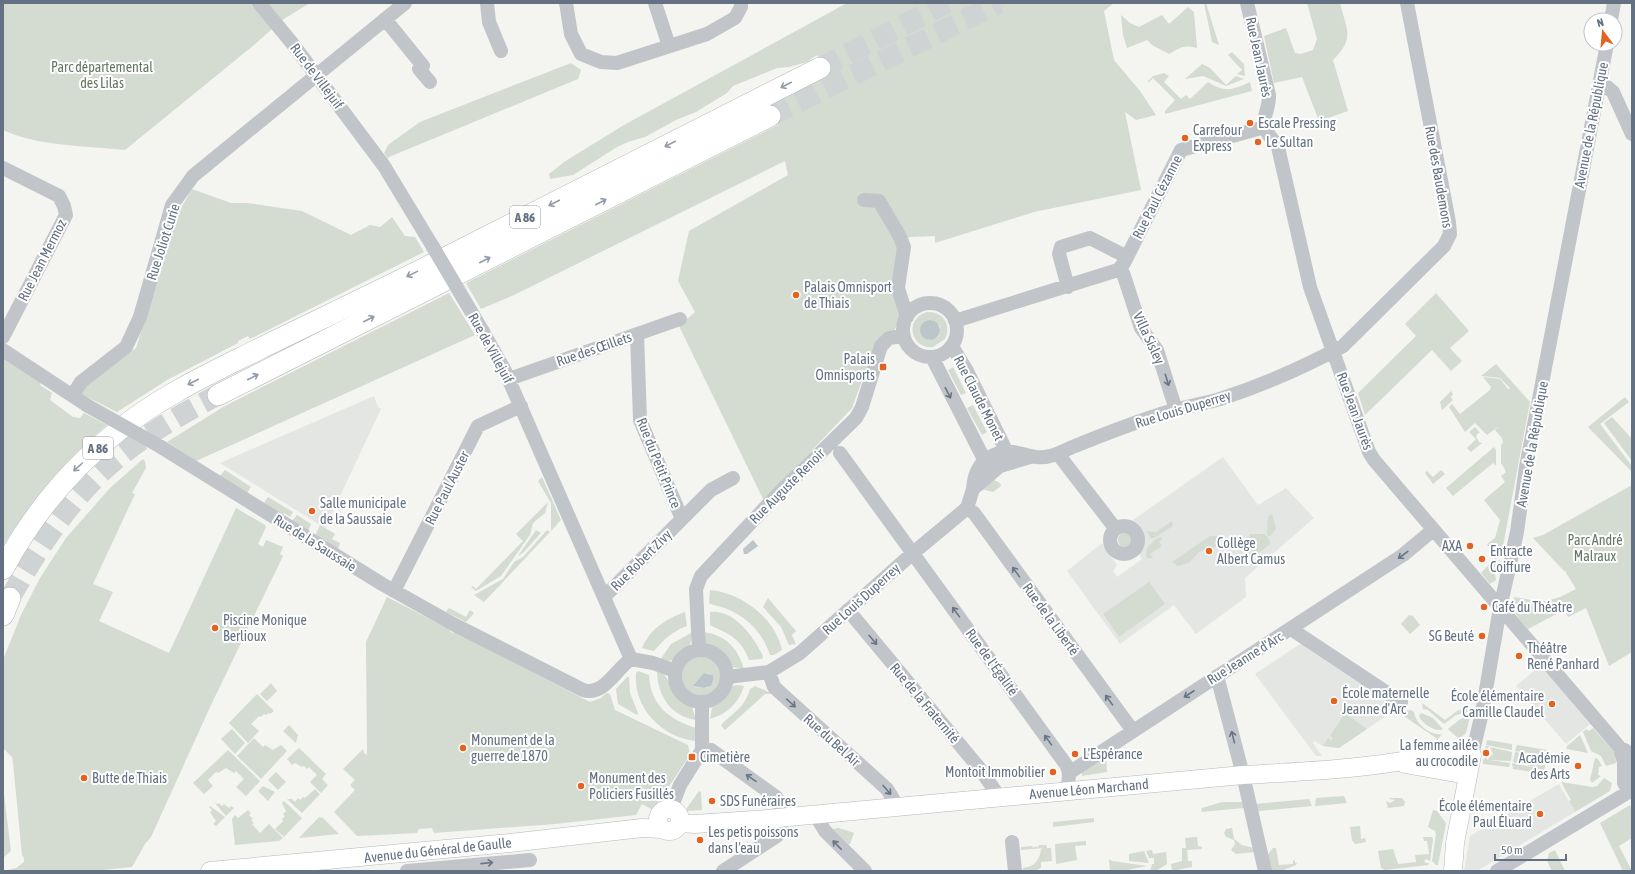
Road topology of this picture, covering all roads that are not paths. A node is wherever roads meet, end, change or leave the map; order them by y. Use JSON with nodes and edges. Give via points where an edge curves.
{"nodes":[{"id":1,"x":259,"y":3,"type":"edge"},
{"id":2,"x":405,"y":3,"type":"edge"},
{"id":3,"x":487,"y":3,"type":"edge"},
{"id":4,"x":566,"y":3,"type":"edge"},
{"id":5,"x":655,"y":3,"type":"edge"},
{"id":6,"x":741,"y":3,"type":"edge"},
{"id":7,"x":1247,"y":3,"type":"edge"},
{"id":8,"x":1407,"y":3,"type":"edge"},
{"id":9,"x":385,"y":19,"type":"junction"},
{"id":10,"x":670,"y":46,"type":"junction"},
{"id":11,"x":501,"y":51,"type":"dead end"},
{"id":12,"x":1605,"y":52,"type":"edge"},
{"id":13,"x":820,"y":68,"type":"tunnel mouth"},
{"id":14,"x":316,"y":74,"type":"junction"},
{"id":15,"x":430,"y":82,"type":"dead end"},
{"id":16,"x":1599,"y":85,"type":"junction"},
{"id":17,"x":770,"y":116,"type":"tunnel mouth"},
{"id":18,"x":1265,"y":127,"type":"junction"},
{"id":19,"x":1632,"y":134,"type":"edge"},
{"id":20,"x":3,"y":168,"type":"edge"},
{"id":21,"x":864,"y":200,"type":"dead end"},
{"id":22,"x":1127,"y":257,"type":"junction"},
{"id":23,"x":1118,"y":270,"type":"junction"},
{"id":24,"x":1068,"y":286,"type":"junction"},
{"id":25,"x":907,"y":317,"type":"junction"},
{"id":26,"x":680,"y":319,"type":"dead end"},
{"id":27,"x":956,"y":321,"type":"junction"},
{"id":28,"x":637,"y":335,"type":"junction"},
{"id":29,"x":903,"y":336,"type":"junction"},
{"id":30,"x":3,"y":337,"type":"edge"},
{"id":31,"x":952,"y":346,"type":"junction"},
{"id":32,"x":3,"y":350,"type":"edge"},
{"id":33,"x":1333,"y":351,"type":"junction"},
{"id":34,"x":932,"y":357,"type":"junction"},
{"id":35,"x":509,"y":379,"type":"junction"},
{"id":36,"x":73,"y":395,"type":"junction"},
{"id":37,"x":218,"y":395,"type":"tunnel mouth"},
{"id":38,"x":521,"y":406,"type":"junction"},
{"id":39,"x":1176,"y":410,"type":"junction"},
{"id":40,"x":840,"y":453,"type":"dead end"},
{"id":41,"x":1058,"y":454,"type":"junction"},
{"id":42,"x":1007,"y":457,"type":"junction"},
{"id":43,"x":988,"y":467,"type":"junction"},
{"id":44,"x":733,"y":478,"type":"dead end"},
{"id":45,"x":967,"y":508,"type":"junction"},
{"id":46,"x":682,"y":519,"type":"junction"},
{"id":47,"x":1115,"y":528,"type":"dead end"},
{"id":48,"x":1433,"y":530,"type":"junction"},
{"id":49,"x":913,"y":553,"type":"junction"},
{"id":50,"x":3,"y":569,"type":"edge"},
{"id":51,"x":394,"y":591,"type":"junction"},
{"id":52,"x":604,"y":597,"type":"junction"},
{"id":53,"x":1500,"y":608,"type":"junction"},
{"id":54,"x":848,"y":610,"type":"junction"},
{"id":55,"x":1291,"y":629,"type":"junction"},
{"id":56,"x":699,"y":650,"type":"junction"},
{"id":57,"x":631,"y":659,"type":"junction"},
{"id":58,"x":675,"y":671,"type":"junction"},
{"id":59,"x":769,"y":672,"type":"junction"},
{"id":60,"x":1217,"y":676,"type":"junction"},
{"id":61,"x":727,"y":677,"type":"junction"},
{"id":62,"x":702,"y":702,"type":"junction"},
{"id":63,"x":1401,"y":702,"type":"dead end"},
{"id":64,"x":1133,"y":731,"type":"junction"},
{"id":65,"x":1621,"y":749,"type":"junction"},
{"id":66,"x":702,"y":750,"type":"junction"},
{"id":67,"x":1472,"y":756,"type":"junction"},
{"id":68,"x":1397,"y":762,"type":"junction"},
{"id":69,"x":1632,"y":762,"type":"edge"},
{"id":70,"x":1243,"y":774,"type":"junction"},
{"id":71,"x":1467,"y":775,"type":"junction"},
{"id":72,"x":1069,"y":782,"type":"junction"},
{"id":73,"x":1630,"y":791,"type":"edge"},
{"id":74,"x":1000,"y":798,"type":"junction"},
{"id":75,"x":898,"y":807,"type":"junction"},
{"id":76,"x":815,"y":814,"type":"junction"},
{"id":77,"x":782,"y":817,"type":"junction"},
{"id":78,"x":668,"y":819,"type":"junction"},
{"id":79,"x":530,"y":841,"type":"junction"},
{"id":80,"x":1012,"y":842,"type":"dead end"},
{"id":81,"x":1455,"y":843,"type":"junction"},
{"id":82,"x":529,"y":866,"type":"edge"},
{"id":83,"x":257,"y":869,"type":"edge"},
{"id":84,"x":210,"y":871,"type":"edge"},
{"id":85,"x":407,"y":871,"type":"edge"},
{"id":86,"x":723,"y":871,"type":"edge"},
{"id":87,"x":864,"y":871,"type":"edge"},
{"id":88,"x":1015,"y":871,"type":"edge"},
{"id":89,"x":1265,"y":871,"type":"edge"},
{"id":90,"x":1446,"y":871,"type":"edge"},
{"id":91,"x":1453,"y":871,"type":"edge"},
{"id":92,"x":1497,"y":871,"type":"edge"}],
"edges":[{"from":1,"to":14,"type":"street","name":"Rue de Villejuif"},
{"from":2,"to":9,"type":"street","name":"Rue Joliot Curie"},
{"from":3,"to":11,"type":"street","via":[[489,22]]},
{"from":4,"to":10,"type":"street","via":[[569,26],[576,45],[581,54],[588,58],[617,63]]},
{"from":5,"to":10,"type":"street"},
{"from":6,"to":10,"type":"street","via":[[735,18],[707,34]]},
{"from":7,"to":18,"type":"street","name":"Rue Jean Jaurès","via":[[1269,95]]},
{"from":8,"to":33,"type":"street","name":"Rue des Baudemons","via":[[1450,234],[1444,246],[1343,346]]},
{"from":9,"to":14,"type":"street","name":"Rue Joliot Curie"},
{"from":9,"to":15,"type":"street","via":[[423,66],[419,69]]},
{"from":12,"to":16,"type":"street","name":"Avenue de la République"},
{"from":13,"to":50,"type":"highway","number":"A 86","one_way":true,"via":[[194,382],[144,411],[118,430],[73,471],[41,508]]},
{"from":14,"to":35,"type":"street","name":"Rue de Villejuif","bridge":true,"via":[[384,166]]},
{"from":14,"to":36,"type":"street","name":"Rue Joliot Curie","via":[[193,176],[172,206],[140,317],[126,347],[81,382]]},
{"from":16,"to":19,"type":"street","via":[[1613,92]]},
{"from":16,"to":53,"type":"street","name":"Avenue de la République","via":[[1530,448],[1517,532]]},
{"from":37,"to":17,"type":"highway","number":"A 86","one_way":true},
{"from":18,"to":22,"type":"street","name":"Rue Paul Cézanne","via":[[1181,150]]},
{"from":18,"to":33,"type":"street","name":"Rue Jean Jaurès","via":[[1280,151],[1310,287]]},
{"from":20,"to":30,"type":"street","name":"Rue Jean Mermoz","via":[[59,196],[66,215]]},
{"from":21,"to":25,"type":"street","via":[[879,201],[904,247],[898,288]]},
{"from":22,"to":23,"type":"street","name":"Rue Paul Cézanne"},
{"from":22,"to":24,"type":"street","via":[[1090,238],[1061,248],[1059,254]]},
{"from":23,"to":24,"type":"street"},
{"from":23,"to":39,"type":"street","name":"Villa Sisley","one_way":true,"via":[[1123,273],[1141,328],[1157,350]]},
{"from":24,"to":27,"type":"street"},
{"from":25,"to":27,"type":"street","via":[[922,304],[936,304],[944,307]]},
{"from":25,"to":29,"type":"street"},
{"from":26,"to":28,"type":"street","name":"Rue des Œillets"},
{"from":27,"to":31,"type":"street","via":[[956,337]]},
{"from":28,"to":35,"type":"street","name":"Rue des Œillets"},
{"from":28,"to":46,"type":"street","name":"Rue du Petit Prince","via":[[640,420]]},
{"from":29,"to":34,"type":"street","via":[[912,351],[921,356]]},
{"from":29,"to":56,"type":"street","name":"Rue Auguste Renoir","via":[[889,338],[881,346],[856,418],[777,495],[701,576],[696,589]]},
{"from":31,"to":34,"type":"street","via":[[943,354]]},
{"from":31,"to":42,"type":"street","name":"Rue Claude Monet"},
{"from":32,"to":36,"type":"street","name":"Rue de la Saussaie"},
{"from":33,"to":39,"type":"street","name":"Rue Louis Duperrey","via":[[1238,392]]},
{"from":33,"to":48,"type":"street","name":"Rue Jean Jaurès","via":[[1371,456]]},
{"from":34,"to":43,"type":"street","name":"Rue Claude Monet","one_way":true},
{"from":35,"to":38,"type":"street","name":"Rue de Villejuif"},
{"from":36,"to":51,"type":"street","name":"Rue de la Saussaie","bridge":true},
{"from":38,"to":51,"type":"street","name":"Rue Paul Auster","via":[[478,426]]},
{"from":38,"to":52,"type":"street","name":"Rue de Villejuif"},
{"from":39,"to":41,"type":"street","name":"Rue Louis Duperrey"},
{"from":40,"to":49,"type":"street","name":"Rue de l'Égalité"},
{"from":41,"to":42,"type":"street","name":"Rue Louis Duperrey","via":[[1045,458],[1030,457],[1018,452]]},
{"from":41,"to":47,"type":"street"},
{"from":42,"to":43,"type":"street","via":[[995,454]]},
{"from":43,"to":45,"type":"street","via":[[975,475]]},
{"from":44,"to":46,"type":"street","name":"Rue Robert Zivy","via":[[713,488]]},
{"from":45,"to":49,"type":"street","name":"Rue Louis Duperrey"},
{"from":64,"to":45,"type":"street","name":"Rue de la Liberté","one_way":true,"via":[[974,513]]},
{"from":46,"to":52,"type":"street","name":"Rue Robert Zivy"},
{"from":48,"to":53,"type":"street","name":"Rue Jean Jaurès"},
{"from":48,"to":55,"type":"street","name":"Rue Jeanne d'Arc","one_way":true,"via":[[1404,555]]},
{"from":49,"to":54,"type":"street","name":"Rue Louis Duperrey"},
{"from":72,"to":49,"type":"street","name":"Rue de l'Égalité","one_way":true,"via":[[1067,766]]},
{"from":51,"to":57,"type":"street","name":"Rue de la Saussaie","via":[[453,624],[586,691],[598,690]]},
{"from":52,"to":57,"type":"street","name":"Rue de Villejuif"},
{"from":53,"to":65,"type":"street","name":"Rue Jean Jaurès"},
{"from":53,"to":67,"type":"street","name":"Avenue de la République","via":[[1490,672]]},
{"from":54,"to":59,"type":"street","name":"Rue Louis Duperrey","via":[[800,653]]},
{"from":54,"to":74,"type":"street","name":"Rue de la Fraternité","one_way":true,"via":[[980,769]]},
{"from":55,"to":60,"type":"street","name":"Rue Jeanne d'Arc"},
{"from":55,"to":63,"type":"street"},
{"from":56,"to":58,"type":"street","via":[[683,657]]},
{"from":56,"to":61,"type":"street","via":[[711,652],[722,660]]},
{"from":57,"to":58,"type":"street"},
{"from":58,"to":62,"type":"street","via":[[677,687],[682,694],[688,699]]},
{"from":59,"to":61,"type":"street","name":"Rue Louis Duperrey"},
{"from":59,"to":75,"type":"street","name":"Rue du Bel Air","one_way":true,"via":[[774,687],[887,789]]},
{"from":60,"to":64,"type":"street","name":"Rue Jeanne d'Arc","one_way":true},
{"from":70,"to":60,"type":"street","one_way":true},
{"from":61,"to":62,"type":"street","via":[[721,693],[714,699]]},
{"from":62,"to":66,"type":"street"},
{"from":64,"to":72,"type":"street","name":"Rue Jeanne d'Arc"},
{"from":65,"to":69,"type":"street","name":"Rue Jean Jaurès","via":[[1625,750]]},
{"from":65,"to":73,"type":"street","via":[[1625,768],[1624,783]]},
{"from":77,"to":66,"type":"street","one_way":true,"via":[[779,802],[773,793],[711,750]]},
{"from":66,"to":78,"type":"street","via":[[680,785]]},
{"from":67,"to":68,"type":"main road","name":"Avenue Léon Marchand","via":[[1454,753]]},
{"from":67,"to":71,"type":"main road","name":"Avenue de la République"},
{"from":68,"to":70,"type":"main road","name":"Avenue Léon Marchand"},
{"from":68,"to":71,"type":"main road","name":"Avenue Léon Marchand"},
{"from":70,"to":72,"type":"main road","name":"Avenue Léon Marchand"},
{"from":70,"to":89,"type":"street"},
{"from":71,"to":81,"type":"main road","name":"Avenue de la République"},
{"from":72,"to":74,"type":"main road","name":"Avenue Léon Marchand"},
{"from":73,"to":92,"type":"street"},
{"from":74,"to":75,"type":"main road","name":"Avenue Léon Marchand"},
{"from":75,"to":76,"type":"main road","name":"Avenue Léon Marchand"},
{"from":76,"to":77,"type":"main road","name":"Avenue Léon Marchand"},
{"from":87,"to":76,"type":"street","one_way":true,"via":[[825,831]]},
{"from":77,"to":78,"type":"main road","name":"Avenue Léon Marchand","via":[[695,824]]},
{"from":77,"to":86,"type":"street","via":[[781,830],[775,838]]},
{"from":78,"to":79,"type":"main road","name":"Avenue du Général de Gaulle","via":[[642,828]]},
{"from":79,"to":82,"type":"street"},
{"from":79,"to":83,"type":"main road","name":"Avenue du Général de Gaulle"},
{"from":80,"to":88,"type":"street"},
{"from":81,"to":90,"type":"main road","name":"Avenue de la République"},
{"from":81,"to":91,"type":"main road","name":"Avenue de la République"},
{"from":85,"to":82,"type":"street","one_way":true},
{"from":83,"to":84,"type":"main road","name":"Avenue du Général de Gaulle"}]}
